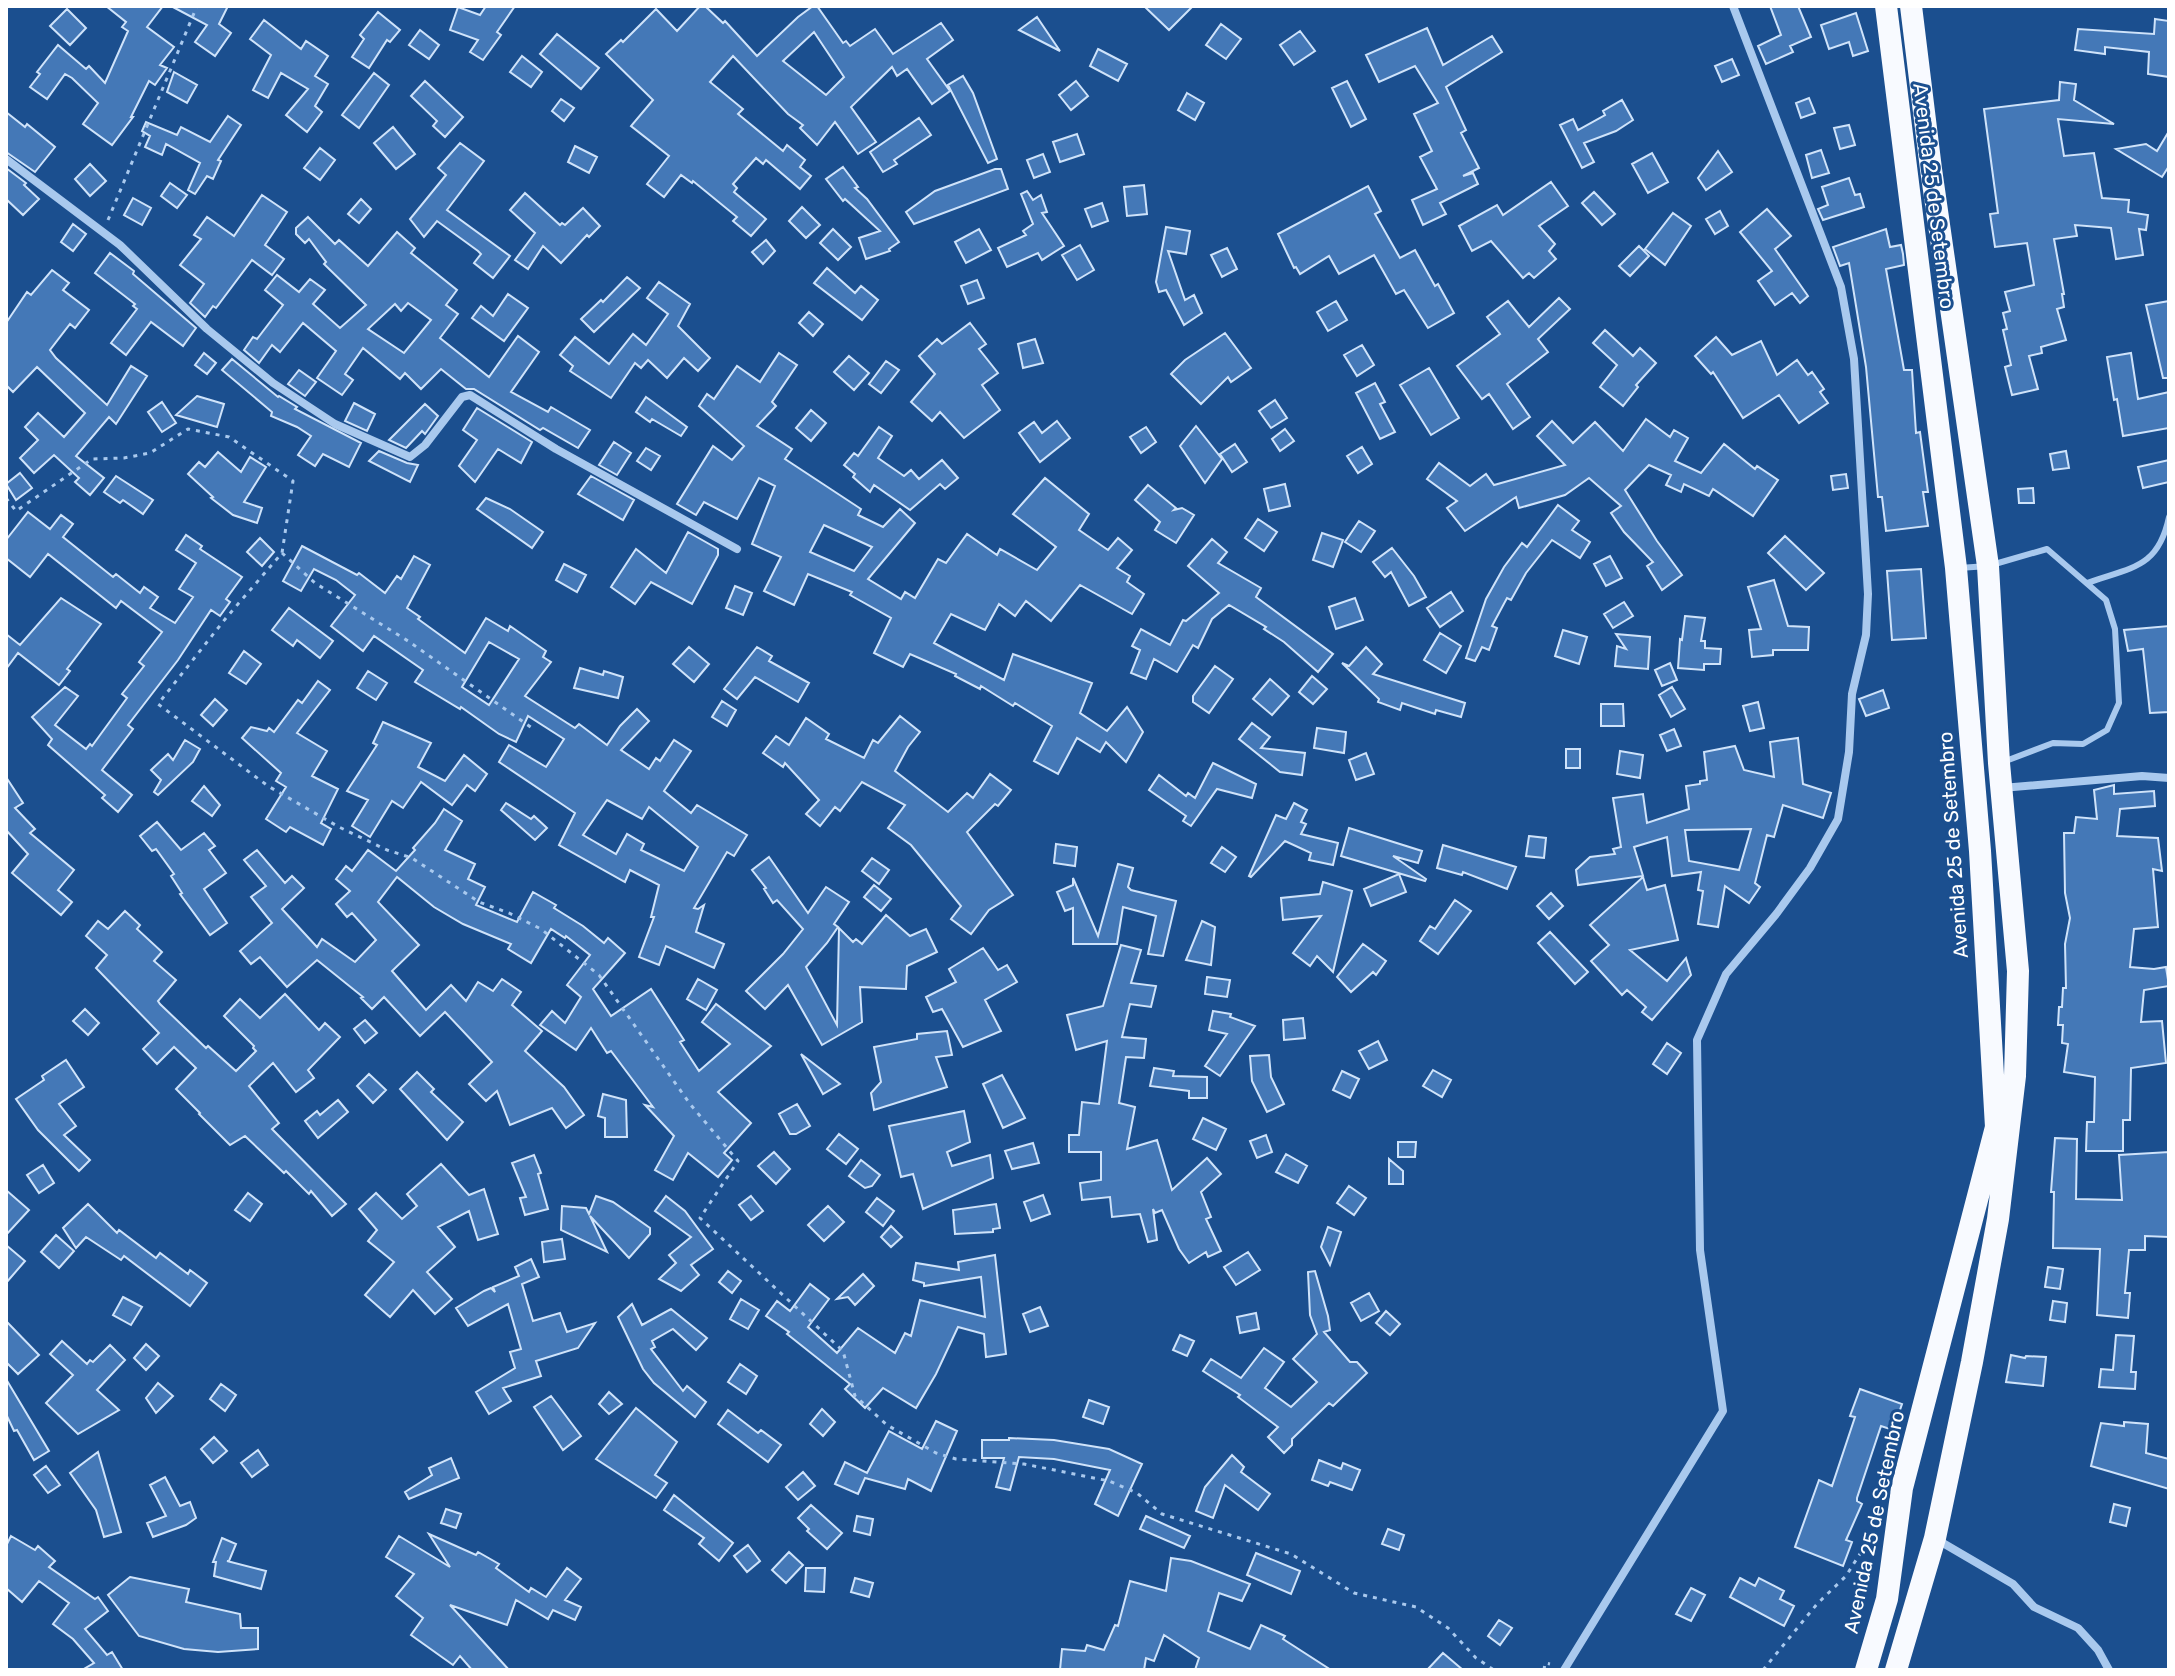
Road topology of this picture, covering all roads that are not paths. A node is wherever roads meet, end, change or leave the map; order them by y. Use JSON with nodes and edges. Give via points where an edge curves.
{"nodes":[{"id":1,"x":1733,"y":6,"type":"edge"},
{"id":2,"x":1886,"y":6,"type":"edge"},
{"id":3,"x":1911,"y":6,"type":"edge"},
{"id":4,"x":6,"y":159,"type":"edge"},
{"id":5,"x":2169,"y":517,"type":"edge"},
{"id":6,"x":737,"y":549,"type":"dead end"},
{"id":7,"x":1988,"y":566,"type":"junction"},
{"id":8,"x":1956,"y":568,"type":"junction"},
{"id":9,"x":2087,"y":583,"type":"junction"},
{"id":10,"x":1999,"y":763,"type":"junction"},
{"id":11,"x":2169,"y":778,"type":"edge"},
{"id":12,"x":2002,"y":788,"type":"junction"},
{"id":13,"x":1935,"y":1538,"type":"junction"},
{"id":14,"x":1564,"y":1670,"type":"edge"},
{"id":15,"x":1866,"y":1670,"type":"edge"},
{"id":16,"x":1896,"y":1670,"type":"edge"},
{"id":17,"x":2109,"y":1670,"type":"edge"}],
"edges":[{"from":1,"to":14,"type":"street","via":[[1841,287],[1854,359],[1866,635],[1852,694],[1838,819],[1810,868],[1726,974],[1697,1040],[1700,1250],[1723,1411]]},
{"from":2,"to":8,"type":"highway","name":"Avenida 25 de Setembro"},
{"from":3,"to":7,"type":"highway","name":"Avenida 25 de Setembro"},
{"from":4,"to":6,"type":"street","via":[[120,245],[207,329],[273,383],[335,424],[410,457],[462,397],[470,395]]},
{"from":5,"to":9,"type":"lane","via":[[2164,539],[2148,561]]},
{"from":7,"to":8,"type":"lane"},
{"from":7,"to":9,"type":"lane","via":[[2047,549]]},
{"from":7,"to":10,"type":"highway","name":"Avenida 25 de Setembro"},
{"from":8,"to":15,"type":"highway","name":"Avenida 25 de Setembro","via":[[1996,1127],[1902,1488],[1887,1599]]},
{"from":9,"to":10,"type":"lane","via":[[2106,600],[2115,629],[2119,703],[2107,730],[2083,744],[2053,743]]},
{"from":10,"to":12,"type":"highway","name":"Avenida 25 de Setembro"},
{"from":11,"to":12,"type":"street","via":[[2102,778]]},
{"from":12,"to":13,"type":"highway","name":"Avenida 25 de Setembro","via":[[2018,971],[2015,1076],[1998,1219]]},
{"from":13,"to":16,"type":"highway","name":"Avenida 25 de Setembro"},
{"from":13,"to":17,"type":"street","via":[[2013,1584],[2034,1607],[2078,1628]]}]}
